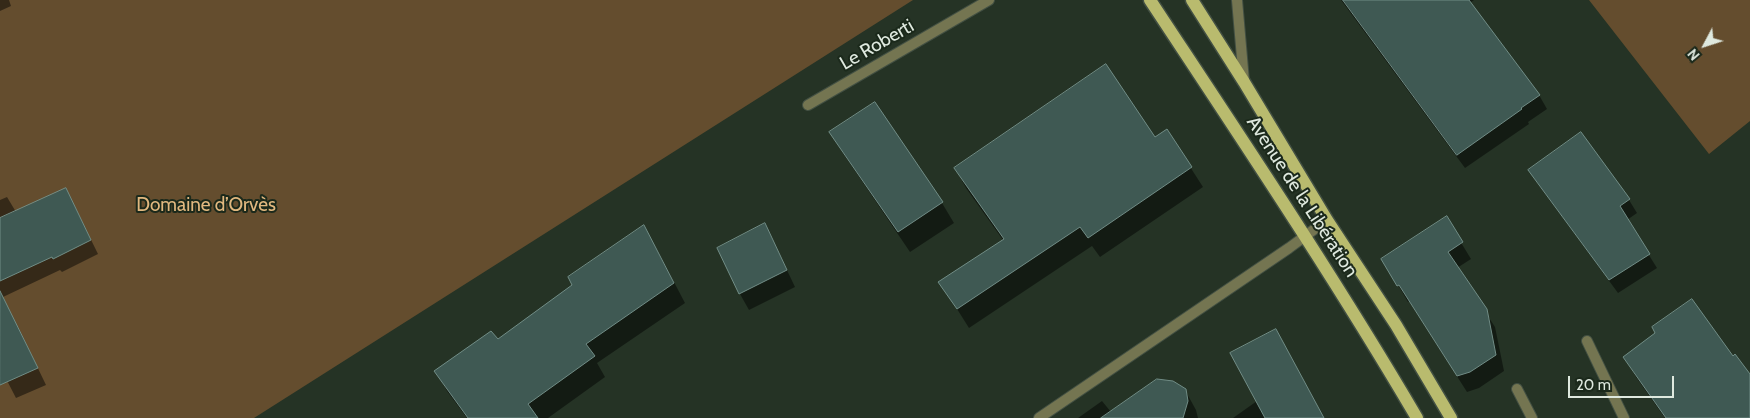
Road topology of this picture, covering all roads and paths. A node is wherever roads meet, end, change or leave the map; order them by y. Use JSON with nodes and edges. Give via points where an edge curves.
{"nodes":[{"id":1,"x":989,"y":0,"type":"edge"},
{"id":2,"x":1150,"y":0,"type":"edge"},
{"id":3,"x":1192,"y":0,"type":"edge"},
{"id":4,"x":1237,"y":0,"type":"edge"},
{"id":5,"x":1244,"y":82,"type":"junction"},
{"id":6,"x":808,"y":106,"type":"dead end"},
{"id":7,"x":1327,"y":220,"type":"junction"},
{"id":8,"x":1305,"y":235,"type":"junction"},
{"id":9,"x":1588,"y":341,"type":"dead end"},
{"id":10,"x":1517,"y":388,"type":"dead end"},
{"id":11,"x":1039,"y":418,"type":"edge"},
{"id":12,"x":1417,"y":418,"type":"edge"},
{"id":13,"x":1451,"y":418,"type":"edge"},
{"id":14,"x":1532,"y":418,"type":"edge"},
{"id":15,"x":1624,"y":418,"type":"edge"}],
"edges":[{"from":1,"to":6,"type":"street","name":"Le Roberti"},
{"from":2,"to":8,"type":"main road","name":"Avenue de la Libération"},
{"from":3,"to":5,"type":"main road","name":"Avenue de la Libération"},
{"from":4,"to":5,"type":"street"},
{"from":5,"to":7,"type":"main road","name":"Avenue de la Libération"},
{"from":7,"to":8,"type":"street"},
{"from":7,"to":13,"type":"main road","name":"Avenue de la Libération","via":[[1396,325]]},
{"from":8,"to":11,"type":"street"},
{"from":8,"to":12,"type":"main road","name":"Avenue de la Libération"},
{"from":9,"to":15,"type":"street"},
{"from":10,"to":14,"type":"street"}]}
